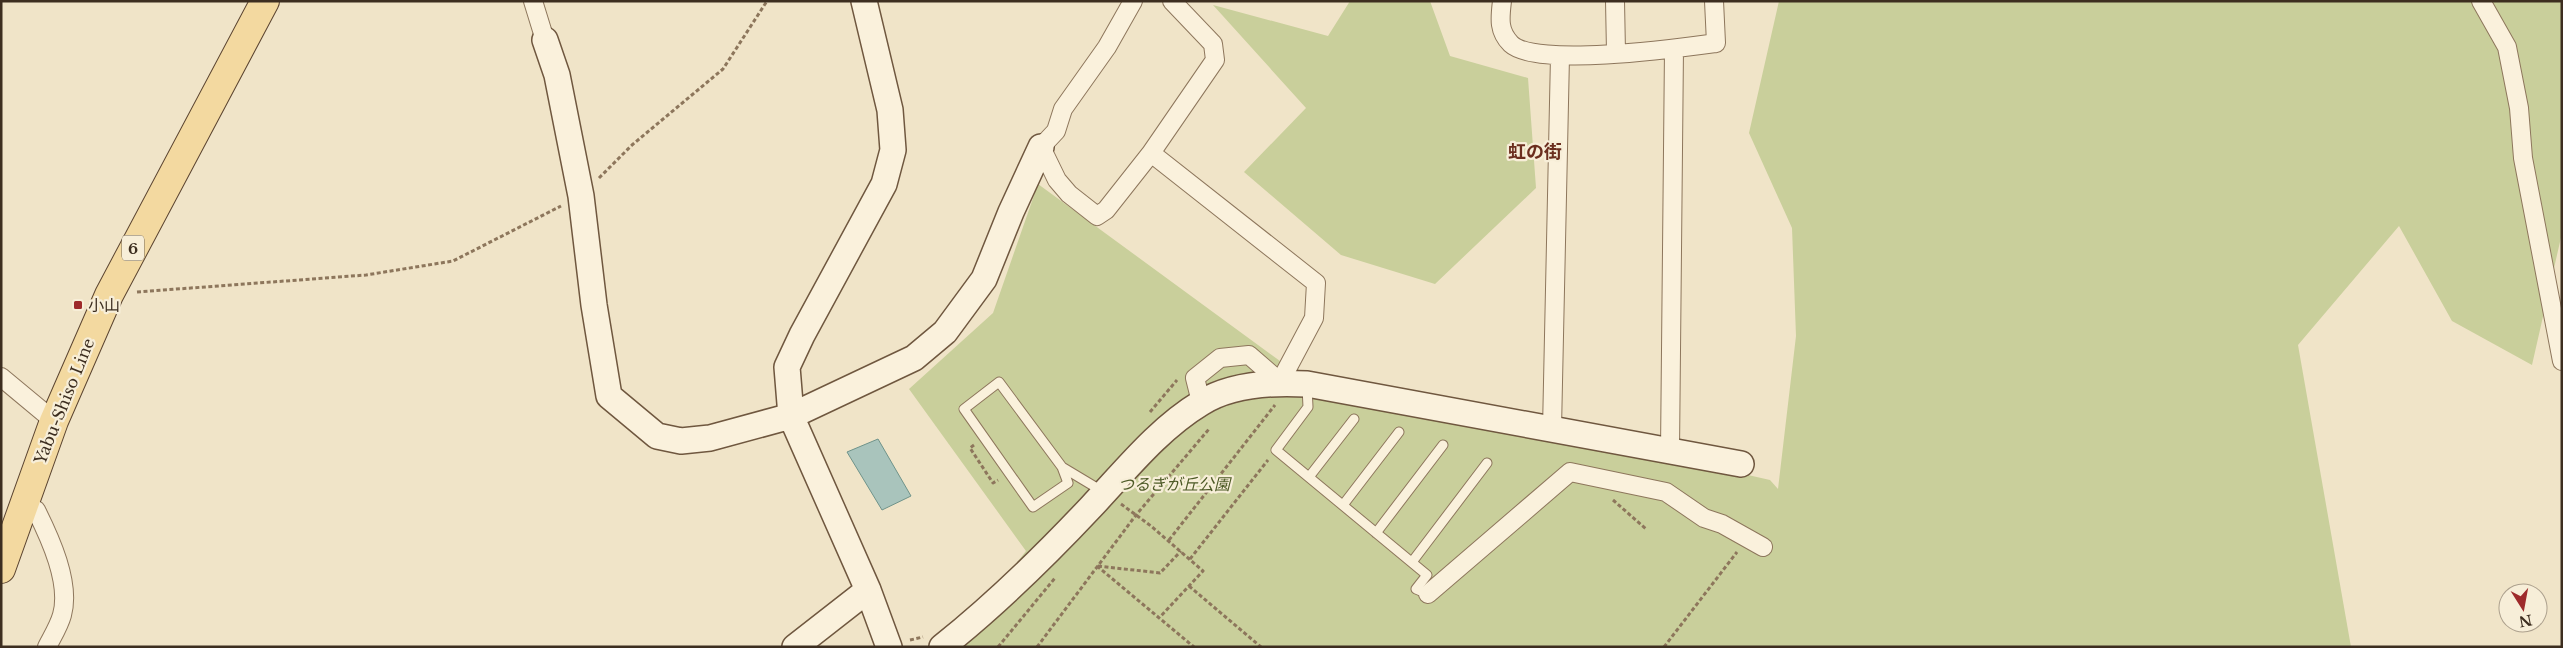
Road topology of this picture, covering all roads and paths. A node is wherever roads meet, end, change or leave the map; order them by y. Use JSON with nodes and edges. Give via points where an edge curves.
{"nodes":[{"id":1,"x":265,"y":1,"type":"edge"},
{"id":2,"x":533,"y":1,"type":"edge"},
{"id":3,"x":767,"y":1,"type":"edge"},
{"id":4,"x":864,"y":1,"type":"edge"},
{"id":5,"x":1133,"y":1,"type":"edge"},
{"id":6,"x":1172,"y":1,"type":"edge"},
{"id":7,"x":1502,"y":1,"type":"edge"},
{"id":8,"x":1615,"y":1,"type":"edge"},
{"id":9,"x":1714,"y":1,"type":"edge"},
{"id":10,"x":2481,"y":1,"type":"edge"},
{"id":11,"x":544,"y":40,"type":"joint"},
{"id":12,"x":1674,"y":49,"type":"junction"},
{"id":13,"x":1616,"y":52,"type":"junction"},
{"id":14,"x":1560,"y":56,"type":"junction"},
{"id":15,"x":1041,"y":147,"type":"junction"},
{"id":16,"x":1151,"y":153,"type":"junction"},
{"id":17,"x":581,"y":196,"type":"junction"},
{"id":18,"x":109,"y":295,"type":"junction"},
{"id":19,"x":2562,"y":361,"type":"edge"},
{"id":20,"x":1,"y":378,"type":"edge"},
{"id":21,"x":1293,"y":383,"type":"junction"},
{"id":22,"x":1201,"y":402,"type":"junction"},
{"id":23,"x":791,"y":416,"type":"junction"},
{"id":24,"x":1354,"y":419,"type":"dead end"},
{"id":25,"x":54,"y":420,"type":"junction"},
{"id":26,"x":1209,"y":429,"type":"dead end"},
{"id":27,"x":1552,"y":429,"type":"junction"},
{"id":28,"x":1399,"y":432,"type":"dead end"},
{"id":29,"x":1443,"y":445,"type":"dead end"},
{"id":30,"x":1276,"y":450,"type":"junction"},
{"id":31,"x":1670,"y":451,"type":"junction"},
{"id":32,"x":1487,"y":463,"type":"dead end"},
{"id":33,"x":1741,"y":464,"type":"dead end"},
{"id":34,"x":1062,"y":467,"type":"junction"},
{"id":35,"x":1309,"y":477,"type":"junction"},
{"id":36,"x":1105,"y":492,"type":"junction"},
{"id":37,"x":22,"y":504,"type":"junction"},
{"id":38,"x":1343,"y":505,"type":"junction"},
{"id":39,"x":1136,"y":514,"type":"junction"},
{"id":40,"x":1376,"y":533,"type":"junction"},
{"id":41,"x":1747,"y":538,"type":"junction"},
{"id":42,"x":1169,"y":540,"type":"junction"},
{"id":43,"x":1763,"y":547,"type":"dead end"},
{"id":44,"x":1181,"y":551,"type":"junction"},
{"id":45,"x":1190,"y":559,"type":"junction"},
{"id":46,"x":1412,"y":562,"type":"junction"},
{"id":47,"x":1097,"y":566,"type":"junction"},
{"id":48,"x":1,"y":569,"type":"edge"},
{"id":49,"x":1189,"y":586,"type":"junction"},
{"id":50,"x":868,"y":590,"type":"junction"},
{"id":51,"x":1428,"y":594,"type":"joint"},
{"id":52,"x":1160,"y":617,"type":"junction"},
{"id":53,"x":897,"y":642,"type":"edge"},
{"id":54,"x":934,"y":642,"type":"edge"},
{"id":55,"x":47,"y":647,"type":"edge"},
{"id":56,"x":795,"y":647,"type":"edge"},
{"id":57,"x":1037,"y":647,"type":"edge"},
{"id":58,"x":1194,"y":647,"type":"edge"},
{"id":59,"x":1261,"y":647,"type":"edge"},
{"id":60,"x":1664,"y":647,"type":"edge"}],
"edges":[{"from":1,"to":18,"type":"main road","name":"Yabu-Shiso Line","number":"6"},
{"from":2,"to":11,"type":"street"},
{"from":3,"to":17,"type":"path","via":[[723,70],[632,145]]},
{"from":4,"to":23,"type":"street","via":[[890,110],[894,150],[884,184],[787,367]]},
{"from":5,"to":15,"type":"street","via":[[1107,47],[1063,109],[1056,130]]},
{"from":6,"to":16,"type":"street","via":[[1213,44],[1215,60]]},
{"from":7,"to":14,"type":"street","via":[[1500,28],[1512,45],[1531,53]]},
{"from":8,"to":13,"type":"street"},
{"from":9,"to":12,"type":"street","via":[[1716,43]]},
{"from":10,"to":19,"type":"street","via":[[2507,47],[2519,108],[2523,158]]},
{"from":11,"to":17,"type":"street","via":[[557,75]]},
{"from":12,"to":13,"type":"street"},
{"from":12,"to":31,"type":"street"},
{"from":13,"to":14,"type":"street"},
{"from":14,"to":27,"type":"street"},
{"from":15,"to":16,"type":"street","via":[[1057,180],[1097,216],[1106,210]]},
{"from":15,"to":23,"type":"street","via":[[984,279],[945,332],[914,358]]},
{"from":16,"to":21,"type":"street","via":[[1316,283],[1314,318]]},
{"from":17,"to":18,"type":"path","via":[[453,261],[366,275]]},
{"from":17,"to":23,"type":"street","via":[[609,396],[657,436],[681,440],[710,438]]},
{"from":18,"to":25,"type":"main road","name":"Yabu-Shiso Line","number":"6"},
{"from":20,"to":25,"type":"street"},
{"from":21,"to":22,"type":"street","via":[[1234,390]]},
{"from":21,"to":22,"type":"street","via":[[1249,355],[1220,358],[1195,378]]},
{"from":21,"to":27,"type":"street"},
{"from":21,"to":30,"type":"lane","via":[[1308,407]]},
{"from":21,"to":42,"type":"path"},
{"from":22,"to":36,"type":"street","via":[[1158,436]]},
{"from":23,"to":50,"type":"street"},
{"from":24,"to":35,"type":"lane"},
{"from":25,"to":37,"type":"main road","name":"Yabu-Shiso Line","number":"6"},
{"from":26,"to":39,"type":"path"},
{"from":27,"to":31,"type":"street"},
{"from":28,"to":38,"type":"lane"},
{"from":29,"to":40,"type":"lane"},
{"from":30,"to":35,"type":"lane"},
{"from":30,"to":45,"type":"path"},
{"from":31,"to":33,"type":"street"},
{"from":32,"to":46,"type":"lane"},
{"from":34,"to":34,"type":"lane","via":[[999,382],[964,409],[1033,507],[1068,483]]},
{"from":34,"to":36,"type":"lane"},
{"from":35,"to":38,"type":"lane"},
{"from":36,"to":39,"type":"path"},
{"from":36,"to":54,"type":"street","via":[[1028,573]]},
{"from":37,"to":48,"type":"main road","name":"Yabu-Shiso Line","number":"6"},
{"from":37,"to":55,"type":"street","via":[[36,510],[54,545],[62,581],[63,613]]},
{"from":38,"to":40,"type":"lane"},
{"from":39,"to":42,"type":"path"},
{"from":39,"to":47,"type":"path"},
{"from":40,"to":46,"type":"lane"},
{"from":41,"to":43,"type":"street"},
{"from":41,"to":51,"type":"street","via":[[1704,518],[1666,492],[1570,472]]},
{"from":41,"to":60,"type":"path"},
{"from":42,"to":44,"type":"path"},
{"from":44,"to":45,"type":"path"},
{"from":44,"to":47,"type":"path","via":[[1160,573]]},
{"from":45,"to":49,"type":"path","via":[[1203,571]]},
{"from":46,"to":51,"type":"lane","via":[[1427,575],[1416,589]]},
{"from":47,"to":52,"type":"path"},
{"from":47,"to":57,"type":"path"},
{"from":49,"to":52,"type":"path"},
{"from":49,"to":59,"type":"path"},
{"from":50,"to":53,"type":"street"},
{"from":50,"to":56,"type":"street"},
{"from":52,"to":58,"type":"path"},
{"from":53,"to":54,"type":"path"}]}
